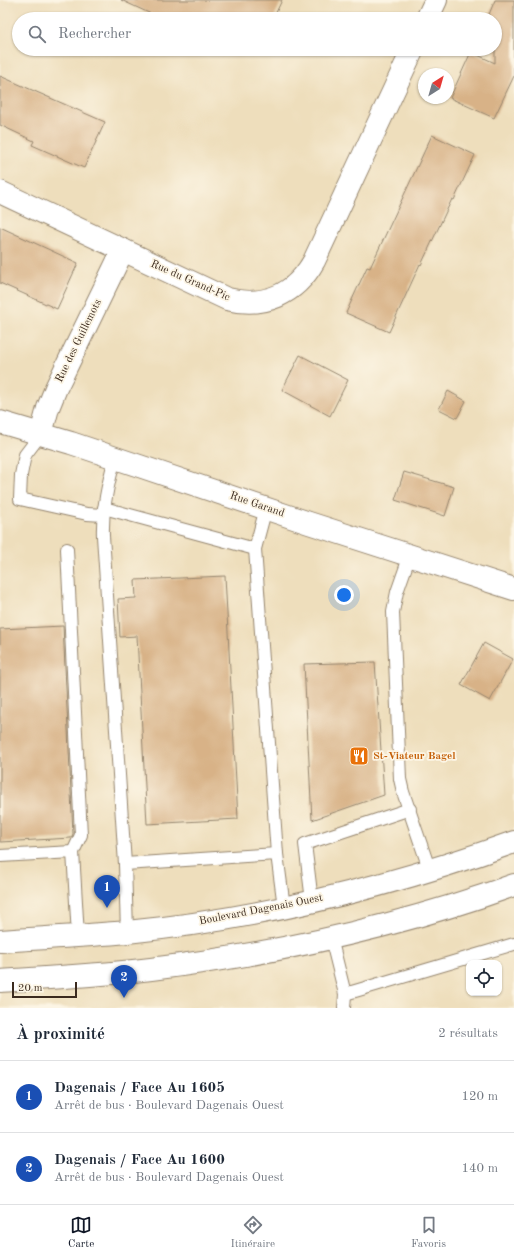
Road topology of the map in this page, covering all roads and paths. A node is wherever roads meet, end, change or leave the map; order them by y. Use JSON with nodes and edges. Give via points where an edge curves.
{"nodes":[{"id":1,"x":436,"y":0,"type":"edge"},
{"id":2,"x":430,"y":12,"type":"edge"},
{"id":3,"x":410,"y":56,"type":"edge"},
{"id":4,"x":0,"y":192,"type":"edge"},
{"id":5,"x":123,"y":250,"type":"junction"},
{"id":6,"x":0,"y":422,"type":"edge"},
{"id":7,"x":41,"y":434,"type":"junction"},
{"id":8,"x":115,"y":458,"type":"junction"},
{"id":9,"x":266,"y":508,"type":"junction"},
{"id":10,"x":103,"y":512,"type":"junction"},
{"id":11,"x":67,"y":549,"type":"dead end"},
{"id":12,"x":255,"y":549,"type":"junction"},
{"id":13,"x":410,"y":555,"type":"junction"},
{"id":14,"x":514,"y":589,"type":"edge"},
{"id":15,"x":410,"y":810,"type":"junction"},
{"id":16,"x":514,"y":842,"type":"edge"},
{"id":17,"x":73,"y":852,"type":"junction"},
{"id":18,"x":277,"y":854,"type":"junction"},
{"id":19,"x":0,"y":856,"type":"edge"},
{"id":20,"x":125,"y":864,"type":"junction"},
{"id":21,"x":430,"y":871,"type":"junction"},
{"id":22,"x":514,"y":886,"type":"edge"},
{"id":23,"x":312,"y":901,"type":"junction"},
{"id":24,"x":284,"y":907,"type":"junction"},
{"id":25,"x":127,"y":932,"type":"junction"},
{"id":26,"x":78,"y":936,"type":"junction"},
{"id":27,"x":330,"y":938,"type":"junction"},
{"id":28,"x":0,"y":941,"type":"edge"},
{"id":29,"x":514,"y":944,"type":"edge"},
{"id":30,"x":0,"y":981,"type":"edge"},
{"id":31,"x":345,"y":994,"type":"junction"},
{"id":32,"x":344,"y":1008,"type":"edge"}],
"edges":[{"from":1,"to":2,"type":"street"},
{"from":3,"to":5,"type":"street","name":"Rue du Grand-Pic","via":[[314,261],[304,277],[290,290],[264,301],[236,301]]},
{"from":4,"to":5,"type":"street","name":"Rue du Grand-Pic"},
{"from":5,"to":7,"type":"street","name":"Rue des Guillemots","via":[[56,388]]},
{"from":6,"to":7,"type":"street","name":"Rue Garand"},
{"from":7,"to":8,"type":"street","name":"Rue Garand"},
{"from":7,"to":10,"type":"lane","via":[[25,455],[20,499],[87,514]]},
{"from":8,"to":9,"type":"street","name":"Rue Garand"},
{"from":8,"to":10,"type":"lane"},
{"from":9,"to":12,"type":"lane"},
{"from":9,"to":13,"type":"street","name":"Rue Garand"},
{"from":10,"to":12,"type":"lane"},
{"from":10,"to":20,"type":"lane"},
{"from":11,"to":17,"type":"lane","via":[[81,835]]},
{"from":12,"to":18,"type":"lane"},
{"from":13,"to":14,"type":"street","name":"Rue Garand"},
{"from":13,"to":15,"type":"lane","via":[[393,612],[399,764],[403,792]]},
{"from":15,"to":21,"type":"lane"},
{"from":15,"to":23,"type":"lane","via":[[305,844]]},
{"from":16,"to":21,"type":"street","name":"Boulevard Dagenais Ouest"},
{"from":17,"to":19,"type":"lane"},
{"from":17,"to":26,"type":"lane"},
{"from":18,"to":20,"type":"lane"},
{"from":18,"to":24,"type":"lane"},
{"from":20,"to":25,"type":"lane"},
{"from":21,"to":23,"type":"street","name":"Boulevard Dagenais Ouest"},
{"from":22,"to":27,"type":"street","via":[[397,922]]},
{"from":23,"to":24,"type":"street","name":"Boulevard Dagenais Ouest"},
{"from":24,"to":25,"type":"street","name":"Boulevard Dagenais Ouest","via":[[210,921]]},
{"from":25,"to":26,"type":"street","name":"Boulevard Dagenais Ouest"},
{"from":26,"to":28,"type":"street","name":"Boulevard Dagenais Ouest"},
{"from":27,"to":30,"type":"street","via":[[151,969]]},
{"from":27,"to":31,"type":"lane"},
{"from":29,"to":31,"type":"lane"},
{"from":31,"to":32,"type":"lane"}]}
